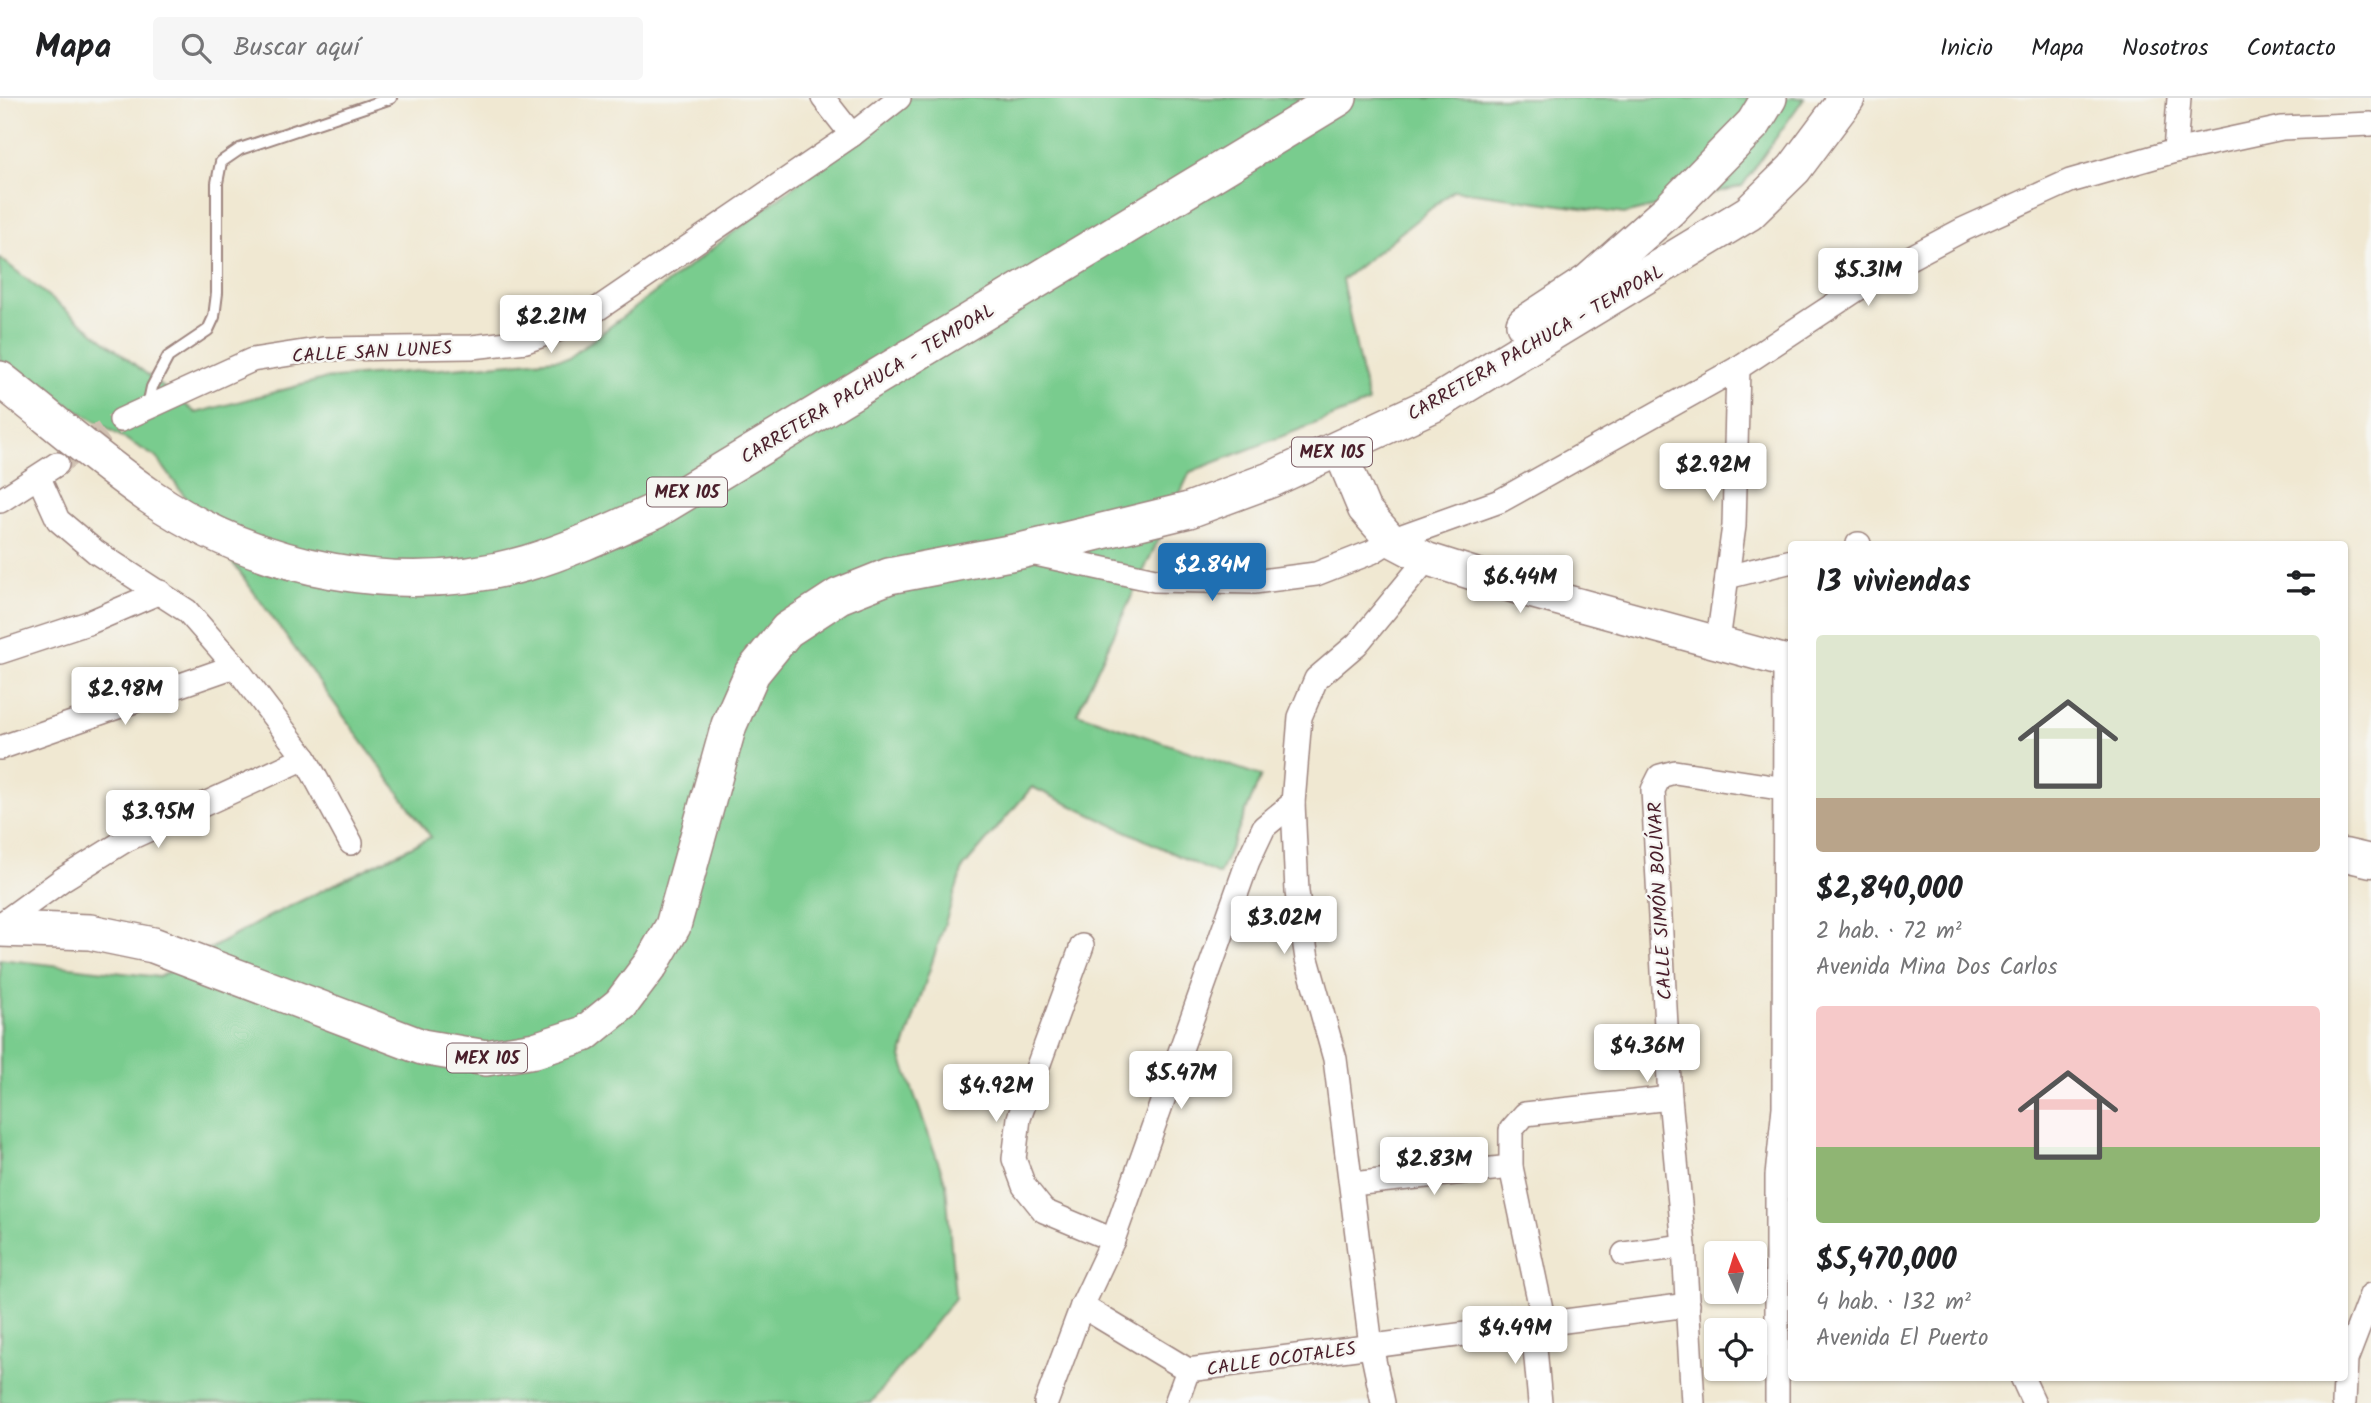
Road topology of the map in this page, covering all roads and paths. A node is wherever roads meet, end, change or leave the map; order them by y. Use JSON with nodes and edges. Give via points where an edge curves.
{"nodes":[{"id":1,"x":391,"y":98,"type":"edge"},
{"id":2,"x":823,"y":98,"type":"edge"},
{"id":3,"x":899,"y":98,"type":"edge"},
{"id":4,"x":1339,"y":98,"type":"edge"},
{"id":5,"x":1769,"y":98,"type":"edge"},
{"id":6,"x":1847,"y":98,"type":"edge"},
{"id":7,"x":2179,"y":98,"type":"edge"},
{"id":8,"x":2371,"y":124,"type":"edge"},
{"id":9,"x":852,"y":135,"type":"junction"},
{"id":10,"x":2175,"y":150,"type":"junction"},
{"id":11,"x":1738,"y":368,"type":"junction"},
{"id":12,"x":0,"y":379,"type":"edge"},
{"id":13,"x":1436,"y":403,"type":"junction"},
{"id":14,"x":148,"y":406,"type":"junction"},
{"id":15,"x":121,"y":420,"type":"tunnel mouth"},
{"id":16,"x":1339,"y":449,"type":"junction"},
{"id":17,"x":0,"y":500,"type":"edge"},
{"id":18,"x":1391,"y":540,"type":"junction"},
{"id":19,"x":1020,"y":551,"type":"junction"},
{"id":20,"x":1427,"y":559,"type":"junction"},
{"id":21,"x":1788,"y":562,"type":"edge"},
{"id":22,"x":1727,"y":577,"type":"junction"},
{"id":23,"x":160,"y":592,"type":"junction"},
{"id":24,"x":1718,"y":641,"type":"junction"},
{"id":25,"x":0,"y":652,"type":"edge"},
{"id":26,"x":1788,"y":662,"type":"edge"},
{"id":27,"x":235,"y":666,"type":"junction"},
{"id":28,"x":0,"y":748,"type":"edge"},
{"id":29,"x":305,"y":758,"type":"junction"},
{"id":30,"x":1788,"y":788,"type":"edge"},
{"id":31,"x":1293,"y":803,"type":"junction"},
{"id":32,"x":351,"y":844,"type":"dead end"},
{"id":33,"x":2348,"y":856,"type":"edge"},
{"id":34,"x":2371,"y":861,"type":"edge"},
{"id":35,"x":0,"y":927,"type":"edge"},
{"id":36,"x":1082,"y":946,"type":"dead end"},
{"id":37,"x":1670,"y":1098,"type":"junction"},
{"id":38,"x":1788,"y":1109,"type":"edge"},
{"id":39,"x":1511,"y":1167,"type":"junction"},
{"id":40,"x":1352,"y":1184,"type":"junction"},
{"id":41,"x":1112,"y":1240,"type":"junction"},
{"id":42,"x":1684,"y":1246,"type":"junction"},
{"id":43,"x":1623,"y":1254,"type":"dead end"},
{"id":44,"x":2371,"y":1295,"type":"edge"},
{"id":45,"x":1688,"y":1305,"type":"junction"},
{"id":46,"x":1082,"y":1306,"type":"junction"},
{"id":47,"x":1539,"y":1324,"type":"junction"},
{"id":48,"x":1371,"y":1346,"type":"junction"},
{"id":49,"x":2348,"y":1355,"type":"edge"},
{"id":50,"x":1188,"y":1370,"type":"junction"},
{"id":51,"x":2024,"y":1381,"type":"edge"},
{"id":52,"x":2345,"y":1381,"type":"edge"},
{"id":53,"x":1046,"y":1403,"type":"edge"},
{"id":54,"x":1176,"y":1403,"type":"edge"},
{"id":55,"x":1383,"y":1403,"type":"edge"},
{"id":56,"x":1540,"y":1403,"type":"edge"},
{"id":57,"x":1693,"y":1403,"type":"edge"},
{"id":58,"x":1777,"y":1403,"type":"edge"},
{"id":59,"x":2034,"y":1403,"type":"edge"},
{"id":60,"x":2344,"y":1403,"type":"edge"}],
"edges":[{"from":1,"to":14,"type":"lane","via":[[240,149],[221,162],[214,317],[208,330],[168,357]]},
{"from":2,"to":9,"type":"street"},
{"from":3,"to":9,"type":"street","name":"CALLE SAN LUNES"},
{"from":4,"to":12,"type":"main road","name":"CARRETERA PACHUCA - TEMPOAL","number":"MEX 105","via":[[655,511],[584,544],[525,564],[453,576],[387,578],[327,571],[267,554],[207,530],[151,497]]},
{"from":5,"to":13,"type":"main road","via":[[1754,123],[1669,210],[1588,282],[1482,353]]},
{"from":6,"to":13,"type":"main road","name":"CARRETERA PACHUCA - TEMPOAL","number":"MEX 105","via":[[1794,169],[1749,213]]},
{"from":7,"to":10,"type":"street"},
{"from":8,"to":10,"type":"street","via":[[2283,128]]},
{"from":9,"to":14,"type":"street","name":"CALLE SAN LUNES","via":[[577,323],[526,341],[472,347],[323,349],[251,360]]},
{"from":10,"to":11,"type":"street","via":[[2070,181],[1964,229],[1885,271]]},
{"from":11,"to":18,"type":"street","via":[[1500,501]]},
{"from":11,"to":22,"type":"street","via":[[1734,526]]},
{"from":13,"to":16,"type":"main road","name":"CARRETERA PACHUCA - TEMPOAL","number":"MEX 105"},
{"from":14,"to":15,"type":"street","name":"CALLE SAN LUNES"},
{"from":16,"to":18,"type":"street","via":[[1364,509]]},
{"from":16,"to":19,"type":"main road","name":"CARRETERA PACHUCA - TEMPOAL","number":"MEX 105","via":[[1189,510]]},
{"from":17,"to":23,"type":"street","via":[[48,471],[58,520],[96,552]]},
{"from":18,"to":19,"type":"street","via":[[1316,574],[1254,582],[1154,580]]},
{"from":18,"to":20,"type":"street"},
{"from":19,"to":35,"type":"main road","name":"CARRETERA PACHUCA - TEMPOAL","number":"MEX 105","via":[[889,576],[839,596],[787,630],[752,673],[729,725],[673,926],[621,1004],[584,1034],[535,1051],[486,1058],[422,1047],[153,945],[90,932]]},
{"from":20,"to":24,"type":"street"},
{"from":20,"to":31,"type":"street","via":[[1357,644],[1316,679],[1300,717]]},
{"from":21,"to":22,"type":"street"},
{"from":22,"to":24,"type":"street"},
{"from":23,"to":25,"type":"street","via":[[88,623]]},
{"from":23,"to":27,"type":"street","via":[[187,611]]},
{"from":24,"to":26,"type":"street"},
{"from":26,"to":30,"type":"street"},
{"from":27,"to":28,"type":"street"},
{"from":27,"to":29,"type":"street"},
{"from":29,"to":32,"type":"street"},
{"from":29,"to":35,"type":"street","via":[[126,839],[62,879]]},
{"from":30,"to":37,"type":"street","name":"CALLE SIMÓN BOLÍVAR","via":[[1675,772],[1660,776],[1653,790]]},
{"from":30,"to":38,"type":"street"},
{"from":31,"to":40,"type":"street","via":[[1297,892],[1307,959],[1335,1059]]},
{"from":31,"to":41,"type":"street","via":[[1264,827],[1248,861]]},
{"from":33,"to":34,"type":"street"},
{"from":36,"to":41,"type":"street","via":[[1019,1118],[1014,1159],[1024,1186],[1044,1211]]},
{"from":37,"to":39,"type":"street","via":[[1525,1114],[1511,1130]]},
{"from":37,"to":42,"type":"street","name":"CALLE SIMÓN BOLÍVAR"},
{"from":38,"to":58,"type":"street","via":[[1777,1176]]},
{"from":39,"to":40,"type":"street"},
{"from":39,"to":47,"type":"street"},
{"from":40,"to":48,"type":"street"},
{"from":41,"to":46,"type":"street"},
{"from":42,"to":43,"type":"street"},
{"from":42,"to":45,"type":"street","name":"CALLE SIMÓN BOLÍVAR"},
{"from":44,"to":49,"type":"street"},
{"from":45,"to":47,"type":"street","name":"CALLE OCOTALES"},
{"from":45,"to":57,"type":"street","name":"CALLE SIMÓN BOLÍVAR"},
{"from":46,"to":50,"type":"street","name":"CALLE OCOTALES"},
{"from":46,"to":53,"type":"street"},
{"from":47,"to":48,"type":"street","name":"CALLE OCOTALES"},
{"from":47,"to":56,"type":"street"},
{"from":48,"to":50,"type":"street","name":"CALLE OCOTALES"},
{"from":48,"to":55,"type":"street"},
{"from":50,"to":54,"type":"street"},
{"from":51,"to":59,"type":"street"},
{"from":52,"to":60,"type":"street"}]}
